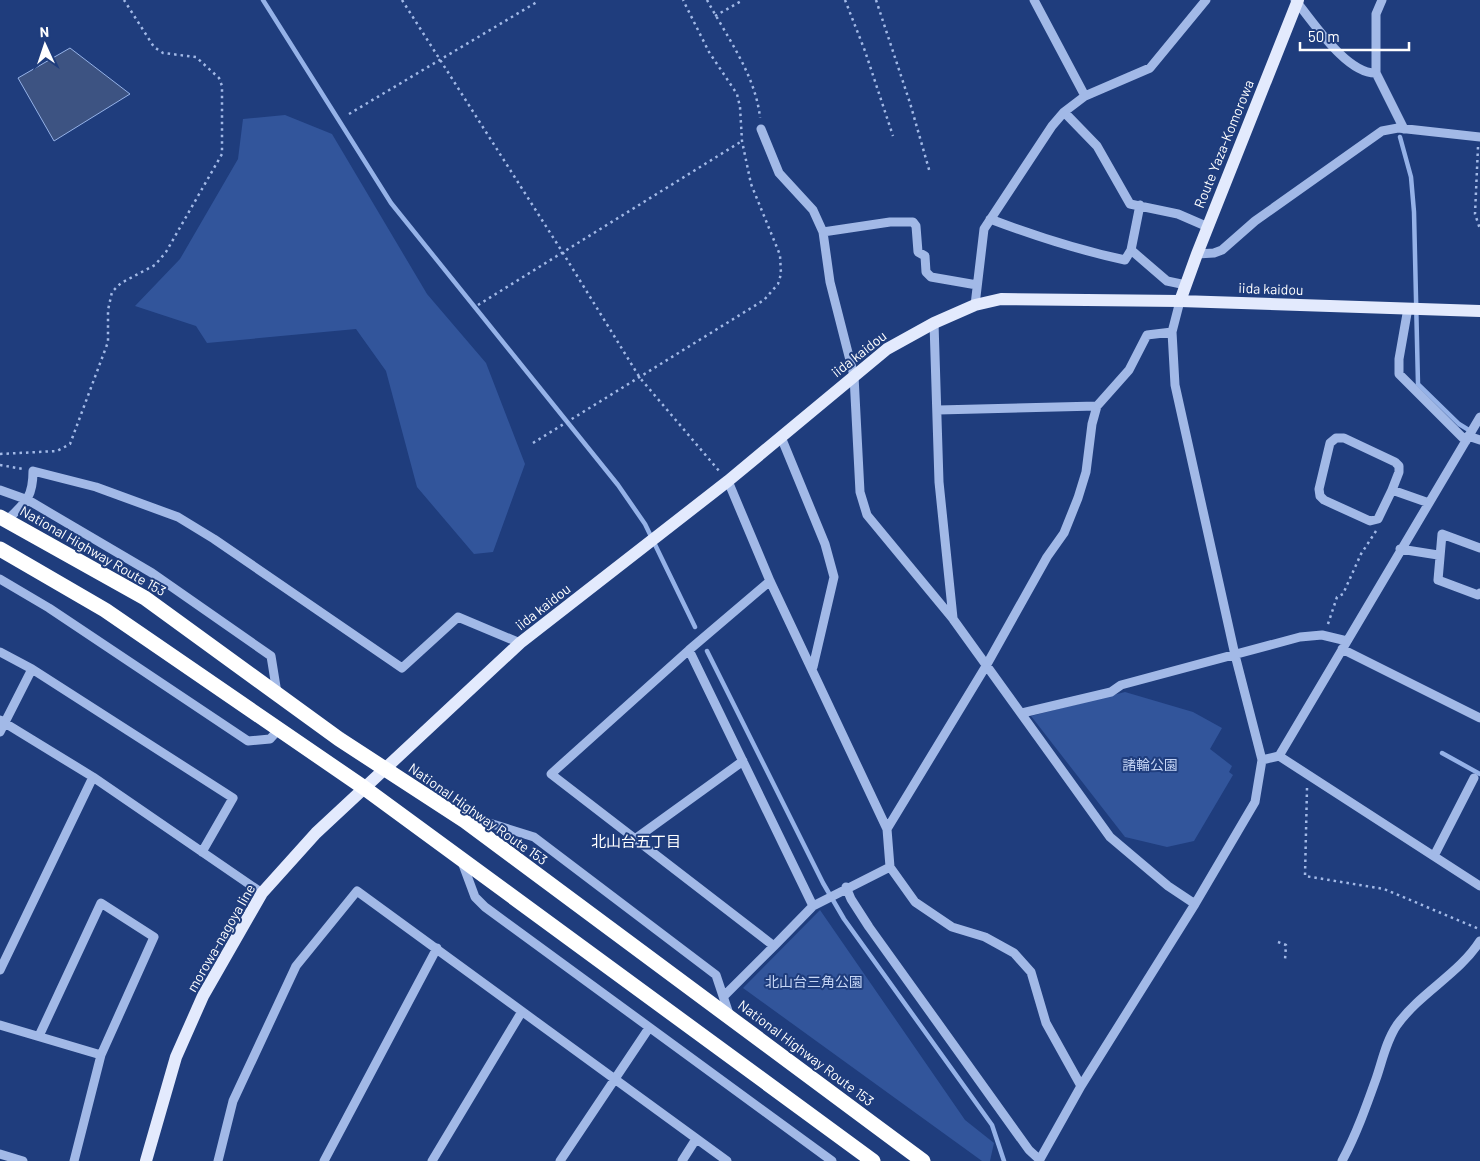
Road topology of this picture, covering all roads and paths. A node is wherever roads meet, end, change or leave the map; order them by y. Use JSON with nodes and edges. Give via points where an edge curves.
{"nodes":[{"id":1,"x":124,"y":0,"type":"edge"},
{"id":2,"x":402,"y":0,"type":"edge"},
{"id":3,"x":683,"y":0,"type":"edge"},
{"id":4,"x":707,"y":0,"type":"edge"},
{"id":5,"x":743,"y":0,"type":"edge"},
{"id":6,"x":845,"y":0,"type":"edge"},
{"id":7,"x":876,"y":0,"type":"edge"},
{"id":8,"x":1034,"y":0,"type":"edge"},
{"id":9,"x":1206,"y":0,"type":"edge"},
{"id":10,"x":1382,"y":0,"type":"edge"},
{"id":11,"x":1296,"y":1,"type":"edge"},
{"id":12,"x":537,"y":2,"type":"dead end"},
{"id":13,"x":715,"y":16,"type":"junction"},
{"id":14,"x":440,"y":60,"type":"junction"},
{"id":15,"x":1376,"y":73,"type":"junction"},
{"id":16,"x":1085,"y":96,"type":"junction"},
{"id":17,"x":1064,"y":112,"type":"junction"},
{"id":18,"x":349,"y":114,"type":"dead end"},
{"id":19,"x":761,"y":129,"type":"joint"},
{"id":20,"x":1404,"y":129,"type":"junction"},
{"id":21,"x":893,"y":136,"type":"dead end"},
{"id":22,"x":1479,"y":137,"type":"edge"},
{"id":23,"x":742,"y":141,"type":"junction"},
{"id":24,"x":930,"y":173,"type":"dead end"},
{"id":25,"x":1140,"y":205,"type":"junction"},
{"id":26,"x":990,"y":219,"type":"junction"},
{"id":27,"x":1208,"y":227,"type":"junction"},
{"id":28,"x":1480,"y":229,"type":"edge"},
{"id":29,"x":823,"y":232,"type":"junction"},
{"id":30,"x":1131,"y":250,"type":"junction"},
{"id":31,"x":563,"y":253,"type":"junction"},
{"id":32,"x":1197,"y":254,"type":"junction"},
{"id":33,"x":977,"y":285,"type":"junction"},
{"id":34,"x":1186,"y":285,"type":"junction"},
{"id":35,"x":1180,"y":301,"type":"junction"},
{"id":36,"x":478,"y":305,"type":"dead end"},
{"id":37,"x":975,"y":305,"type":"junction"},
{"id":38,"x":1408,"y":308,"type":"junction"},
{"id":39,"x":1480,"y":311,"type":"edge"},
{"id":40,"x":934,"y":323,"type":"junction"},
{"id":41,"x":1172,"y":332,"type":"junction"},
{"id":42,"x":854,"y":376,"type":"junction"},
{"id":43,"x":640,"y":378,"type":"junction"},
{"id":44,"x":1097,"y":406,"type":"junction"},
{"id":45,"x":938,"y":410,"type":"junction"},
{"id":46,"x":1480,"y":418,"type":"edge"},
{"id":47,"x":781,"y":437,"type":"junction"},
{"id":48,"x":1467,"y":439,"type":"junction"},
{"id":49,"x":1480,"y":440,"type":"edge"},
{"id":50,"x":534,"y":443,"type":"dead end"},
{"id":51,"x":0,"y":454,"type":"edge"},
{"id":52,"x":0,"y":465,"type":"edge"},
{"id":53,"x":33,"y":472,"type":"junction"},
{"id":54,"x":728,"y":481,"type":"junction"},
{"id":55,"x":0,"y":490,"type":"edge"},
{"id":56,"x":1392,"y":490,"type":"junction"},
{"id":57,"x":28,"y":500,"type":"junction"},
{"id":58,"x":1428,"y":503,"type":"junction"},
{"id":59,"x":3,"y":518,"type":"edge"},
{"id":60,"x":1374,"y":521,"type":"junction"},
{"id":61,"x":1480,"y":548,"type":"edge"},
{"id":62,"x":0,"y":549,"type":"edge"},
{"id":63,"x":1400,"y":549,"type":"junction"},
{"id":64,"x":1438,"y":555,"type":"junction"},
{"id":65,"x":0,"y":579,"type":"edge"},
{"id":66,"x":770,"y":581,"type":"junction"},
{"id":67,"x":1480,"y":593,"type":"edge"},
{"id":68,"x":953,"y":618,"type":"junction"},
{"id":69,"x":1325,"y":635,"type":"junction"},
{"id":70,"x":520,"y":643,"type":"junction"},
{"id":71,"x":1344,"y":645,"type":"junction"},
{"id":72,"x":689,"y":650,"type":"junction"},
{"id":73,"x":0,"y":652,"type":"edge"},
{"id":74,"x":1235,"y":655,"type":"junction"},
{"id":75,"x":986,"y":666,"type":"junction"},
{"id":76,"x":813,"y":667,"type":"junction"},
{"id":77,"x":32,"y":669,"type":"junction"},
{"id":78,"x":277,"y":692,"type":"junction"},
{"id":79,"x":1022,"y":713,"type":"junction"},
{"id":80,"x":1480,"y":718,"type":"edge"},
{"id":81,"x":3,"y":721,"type":"edge"},
{"id":82,"x":278,"y":729,"type":"junction"},
{"id":83,"x":0,"y":732,"type":"edge"},
{"id":84,"x":1279,"y":756,"type":"junction"},
{"id":85,"x":1262,"y":760,"type":"junction"},
{"id":86,"x":742,"y":761,"type":"junction"},
{"id":87,"x":385,"y":769,"type":"junction"},
{"id":88,"x":1310,"y":776,"type":"junction"},
{"id":89,"x":93,"y":777,"type":"junction"},
{"id":90,"x":1474,"y":778,"type":"dead end"},
{"id":91,"x":363,"y":788,"type":"junction"},
{"id":92,"x":465,"y":822,"type":"junction"},
{"id":93,"x":887,"y":829,"type":"junction"},
{"id":94,"x":635,"y":840,"type":"junction"},
{"id":95,"x":202,"y":852,"type":"junction"},
{"id":96,"x":1434,"y":856,"type":"junction"},
{"id":97,"x":460,"y":858,"type":"junction"},
{"id":98,"x":890,"y":867,"type":"junction"},
{"id":99,"x":1480,"y":886,"type":"edge"},
{"id":100,"x":843,"y":889,"type":"junction"},
{"id":101,"x":262,"y":894,"type":"junction"},
{"id":102,"x":1195,"y":904,"type":"junction"},
{"id":103,"x":813,"y":906,"type":"junction"},
{"id":104,"x":1480,"y":929,"type":"edge"},
{"id":105,"x":1480,"y":941,"type":"edge"},
{"id":106,"x":1278,"y":942,"type":"dead end"},
{"id":107,"x":774,"y":946,"type":"junction"},
{"id":108,"x":437,"y":948,"type":"junction"},
{"id":109,"x":1285,"y":960,"type":"dead end"},
{"id":110,"x":0,"y":970,"type":"edge"},
{"id":111,"x":724,"y":996,"type":"junction"},
{"id":112,"x":521,"y":1013,"type":"junction"},
{"id":113,"x":730,"y":1017,"type":"junction"},
{"id":114,"x":0,"y":1025,"type":"edge"},
{"id":115,"x":650,"y":1028,"type":"junction"},
{"id":116,"x":39,"y":1036,"type":"junction"},
{"id":117,"x":101,"y":1055,"type":"junction"},
{"id":118,"x":614,"y":1078,"type":"junction"},
{"id":119,"x":1081,"y":1086,"type":"junction"},
{"id":120,"x":696,"y":1139,"type":"junction"},
{"id":121,"x":0,"y":1154,"type":"edge"},
{"id":122,"x":1040,"y":1160,"type":"edge"},
{"id":123,"x":21,"y":1161,"type":"edge"},
{"id":124,"x":74,"y":1161,"type":"edge"},
{"id":125,"x":146,"y":1161,"type":"edge"},
{"id":126,"x":218,"y":1161,"type":"edge"},
{"id":127,"x":324,"y":1161,"type":"edge"},
{"id":128,"x":432,"y":1161,"type":"edge"},
{"id":129,"x":560,"y":1161,"type":"edge"},
{"id":130,"x":682,"y":1161,"type":"edge"},
{"id":131,"x":727,"y":1161,"type":"edge"},
{"id":132,"x":832,"y":1161,"type":"edge"},
{"id":133,"x":873,"y":1161,"type":"edge"},
{"id":134,"x":923,"y":1161,"type":"edge"},
{"id":135,"x":1342,"y":1161,"type":"edge"}],
"edges":[{"from":1,"to":51,"type":"path","via":[[154,47],[163,53],[196,57],[219,78],[222,86],[222,154],[166,252],[155,265],[112,292],[108,310],[108,342],[70,444],[57,451]]},
{"from":2,"to":14,"type":"path"},
{"from":3,"to":23,"type":"path","via":[[709,52],[737,94]]},
{"from":4,"to":13,"type":"path"},
{"from":5,"to":13,"type":"path"},
{"from":6,"to":21,"type":"path"},
{"from":7,"to":24,"type":"path"},
{"from":8,"to":16,"type":"street"},
{"from":9,"to":16,"type":"street","via":[[1150,68]]},
{"from":10,"to":15,"type":"street","via":[[1376,14]]},
{"from":11,"to":15,"type":"street","via":[[1346,61]]},
{"from":11,"to":27,"type":"main road","name":"Route Yaza-Komorowa"},
{"from":12,"to":14,"type":"path"},
{"from":13,"to":19,"type":"path","via":[[753,85],[759,102]]},
{"from":14,"to":18,"type":"path"},
{"from":14,"to":31,"type":"path"},
{"from":15,"to":20,"type":"street"},
{"from":16,"to":17,"type":"street"},
{"from":17,"to":25,"type":"street","via":[[1097,146],[1130,204]]},
{"from":17,"to":26,"type":"street"},
{"from":19,"to":29,"type":"street","via":[[779,173],[813,210]]},
{"from":20,"to":22,"type":"street"},
{"from":20,"to":32,"type":"street","via":[[1390,129],[1374,135],[1255,221],[1222,250]]},
{"from":22,"to":28,"type":"path","via":[[1475,214]]},
{"from":23,"to":31,"type":"path","via":[[694,168]]},
{"from":23,"to":43,"type":"path","via":[[751,184],[780,254],[778,284],[764,300]]},
{"from":25,"to":27,"type":"street","via":[[1178,214]]},
{"from":25,"to":30,"type":"street"},
{"from":26,"to":30,"type":"street","via":[[1092,253],[1125,260]]},
{"from":26,"to":33,"type":"street","via":[[984,229]]},
{"from":27,"to":32,"type":"main road","name":"Route Yaza-Komorowa"},
{"from":29,"to":33,"type":"street","via":[[890,222],[913,222],[918,252],[925,256],[926,272],[931,277]]},
{"from":29,"to":42,"type":"street","via":[[830,282]]},
{"from":30,"to":34,"type":"street","via":[[1167,281]]},
{"from":31,"to":36,"type":"path"},
{"from":31,"to":43,"type":"path"},
{"from":32,"to":34,"type":"main road","name":"Route Yaza-Komorowa"},
{"from":33,"to":37,"type":"street"},
{"from":34,"to":35,"type":"main road","name":"Route Yaza-Komorowa"},
{"from":35,"to":37,"type":"main road","name":"iida kaidou","via":[[1001,300]]},
{"from":35,"to":38,"type":"main road","name":"iida kaidou"},
{"from":35,"to":41,"type":"street"},
{"from":37,"to":40,"type":"main road","name":"iida kaidou"},
{"from":38,"to":39,"type":"main road","name":"iida kaidou"},
{"from":38,"to":48,"type":"street","via":[[1399,374]]},
{"from":40,"to":42,"type":"main road","name":"iida kaidou","via":[[887,349]]},
{"from":40,"to":45,"type":"street"},
{"from":41,"to":44,"type":"street","via":[[1147,336],[1129,370]]},
{"from":41,"to":74,"type":"street","via":[[1175,385]]},
{"from":42,"to":47,"type":"main road","name":"iida kaidou"},
{"from":42,"to":68,"type":"street","via":[[860,492],[867,515]]},
{"from":43,"to":50,"type":"path"},
{"from":43,"to":54,"type":"path"},
{"from":44,"to":45,"type":"street"},
{"from":44,"to":75,"type":"street","via":[[1086,472],[1064,533],[1047,557]]},
{"from":45,"to":68,"type":"street","via":[[939,482]]},
{"from":46,"to":48,"type":"street"},
{"from":47,"to":54,"type":"main road","name":"iida kaidou"},
{"from":47,"to":76,"type":"street","via":[[826,544],[834,576]]},
{"from":48,"to":49,"type":"street"},
{"from":48,"to":58,"type":"street"},
{"from":52,"to":53,"type":"path"},
{"from":53,"to":57,"type":"street","via":[[33,487]]},
{"from":53,"to":70,"type":"street","via":[[96,487],[178,517],[402,668],[458,617]]},
{"from":54,"to":66,"type":"street"},
{"from":54,"to":70,"type":"main road","name":"iida kaidou"},
{"from":55,"to":57,"type":"street"},
{"from":56,"to":58,"type":"street"},
{"from":56,"to":60,"type":"street"},
{"from":56,"to":60,"type":"street","via":[[1399,472],[1395,462],[1344,438],[1336,438],[1330,443],[1320,496]]},
{"from":57,"to":59,"type":"street"},
{"from":57,"to":78,"type":"street","via":[[152,573],[271,656]]},
{"from":58,"to":63,"type":"street"},
{"from":59,"to":78,"type":"highway","name":"National Highway Route 153","via":[[146,598]]},
{"from":60,"to":69,"type":"path","via":[[1376,534],[1361,554],[1343,594],[1337,597]]},
{"from":61,"to":64,"type":"street","via":[[1442,534]]},
{"from":62,"to":82,"type":"highway","via":[[105,610]]},
{"from":63,"to":64,"type":"street"},
{"from":63,"to":71,"type":"street"},
{"from":64,"to":67,"type":"street","via":[[1438,580],[1478,595]]},
{"from":65,"to":82,"type":"street","via":[[248,741],[270,739]]},
{"from":66,"to":72,"type":"street"},
{"from":66,"to":76,"type":"street"},
{"from":68,"to":75,"type":"street"},
{"from":69,"to":71,"type":"street"},
{"from":69,"to":74,"type":"street"},
{"from":70,"to":87,"type":"main road","name":"iida kaidou"},
{"from":71,"to":80,"type":"street"},
{"from":71,"to":84,"type":"street"},
{"from":72,"to":86,"type":"street"},
{"from":72,"to":94,"type":"street","via":[[551,774]]},
{"from":73,"to":77,"type":"street"},
{"from":74,"to":79,"type":"street","via":[[1121,685],[1111,692]]},
{"from":74,"to":85,"type":"street"},
{"from":75,"to":79,"type":"street"},
{"from":75,"to":93,"type":"street"},
{"from":76,"to":93,"type":"street"},
{"from":77,"to":81,"type":"street"},
{"from":77,"to":95,"type":"street","via":[[233,798]]},
{"from":78,"to":87,"type":"highway","name":"National Highway Route 153"},
{"from":79,"to":102,"type":"street","via":[[1110,837],[1168,886]]},
{"from":81,"to":83,"type":"street"},
{"from":81,"to":89,"type":"street"},
{"from":82,"to":91,"type":"highway"},
{"from":84,"to":85,"type":"street"},
{"from":84,"to":88,"type":"street"},
{"from":85,"to":102,"type":"street","via":[[1255,802]]},
{"from":86,"to":94,"type":"street"},
{"from":86,"to":103,"type":"street"},
{"from":87,"to":91,"type":"main road","name":"morowa-nagoya line"},
{"from":87,"to":92,"type":"highway","name":"National Highway Route 153"},
{"from":88,"to":96,"type":"street"},
{"from":88,"to":104,"type":"path","via":[[1307,782],[1305,876],[1384,890]]},
{"from":89,"to":95,"type":"street"},
{"from":89,"to":110,"type":"street"},
{"from":90,"to":96,"type":"street"},
{"from":91,"to":97,"type":"highway"},
{"from":91,"to":101,"type":"main road","name":"morowa-nagoya line","via":[[316,833]]},
{"from":92,"to":111,"type":"street","via":[[486,822],[534,838],[716,975]]},
{"from":92,"to":113,"type":"highway","name":"National Highway Route 153"},
{"from":93,"to":98,"type":"street"},
{"from":94,"to":107,"type":"street"},
{"from":95,"to":101,"type":"street"},
{"from":96,"to":99,"type":"street"},
{"from":97,"to":115,"type":"street","via":[[475,897],[485,908]]},
{"from":97,"to":133,"type":"highway"},
{"from":98,"to":100,"type":"street"},
{"from":98,"to":119,"type":"street","via":[[915,902],[952,927],[985,937],[1014,953],[1031,972],[1046,1023]]},
{"from":100,"to":103,"type":"street"},
{"from":100,"to":122,"type":"street","via":[[1029,1150]]},
{"from":101,"to":125,"type":"main road","name":"morowa-nagoya line","via":[[203,996],[176,1057]]},
{"from":102,"to":119,"type":"street"},
{"from":103,"to":107,"type":"street"},
{"from":105,"to":135,"type":"street","via":[[1448,976],[1418,999],[1396,1027]]},
{"from":106,"to":109,"type":"path","via":[[1286,945]]},
{"from":107,"to":111,"type":"street"},
{"from":108,"to":112,"type":"street"},
{"from":108,"to":126,"type":"street","via":[[357,891],[296,966],[233,1101]]},
{"from":108,"to":127,"type":"street"},
{"from":111,"to":113,"type":"street"},
{"from":112,"to":118,"type":"street"},
{"from":112,"to":128,"type":"street"},
{"from":113,"to":134,"type":"highway","name":"National Highway Route 153"},
{"from":114,"to":116,"type":"street"},
{"from":115,"to":118,"type":"street"},
{"from":115,"to":132,"type":"street"},
{"from":116,"to":117,"type":"street"},
{"from":116,"to":117,"type":"street","via":[[101,903],[154,937]]},
{"from":117,"to":124,"type":"street"},
{"from":118,"to":120,"type":"street"},
{"from":118,"to":129,"type":"street"},
{"from":119,"to":122,"type":"street"},
{"from":120,"to":130,"type":"street"},
{"from":120,"to":131,"type":"street"},
{"from":121,"to":123,"type":"street"}]}
